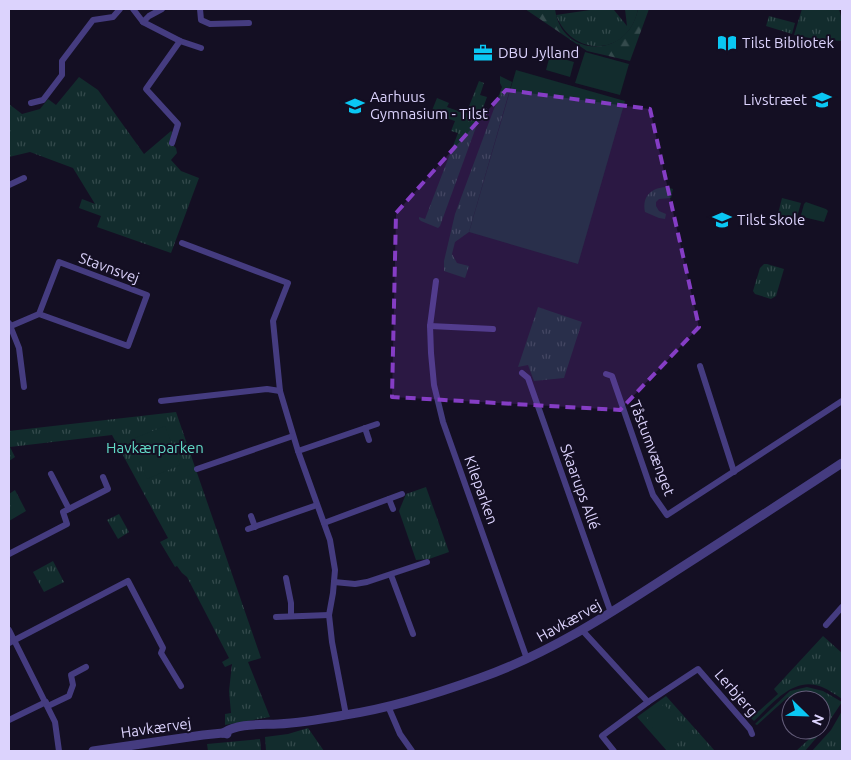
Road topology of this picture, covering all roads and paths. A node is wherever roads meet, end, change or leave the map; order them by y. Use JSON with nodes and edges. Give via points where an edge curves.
{"nodes":[{"id":1,"x":120,"y":9,"type":"edge"},
{"id":2,"x":133,"y":9,"type":"edge"},
{"id":3,"x":162,"y":9,"type":"edge"},
{"id":4,"x":200,"y":9,"type":"edge"},
{"id":5,"x":143,"y":22,"type":"junction"},
{"id":6,"x":250,"y":22,"type":"dead end"},
{"id":7,"x":180,"y":41,"type":"junction"},
{"id":8,"x":201,"y":48,"type":"dead end"},
{"id":9,"x":31,"y":103,"type":"dead end"},
{"id":10,"x":172,"y":144,"type":"dead end"},
{"id":11,"x":24,"y":178,"type":"dead end"},
{"id":12,"x":9,"y":185,"type":"edge"},
{"id":13,"x":182,"y":243,"type":"dead end"},
{"id":14,"x":436,"y":281,"type":"dead end"},
{"id":15,"x":39,"y":314,"type":"junction"},
{"id":16,"x":10,"y":324,"type":"edge"},
{"id":17,"x":430,"y":326,"type":"junction"},
{"id":18,"x":493,"y":329,"type":"dead end"},
{"id":19,"x":700,"y":366,"type":"dead end"},
{"id":20,"x":522,"y":373,"type":"dead end"},
{"id":21,"x":606,"y":374,"type":"dead end"},
{"id":22,"x":24,"y":387,"type":"dead end"},
{"id":23,"x":280,"y":391,"type":"junction"},
{"id":24,"x":160,"y":401,"type":"dead end"},
{"id":25,"x":842,"y":401,"type":"edge"},
{"id":26,"x":377,"y":424,"type":"dead end"},
{"id":27,"x":365,"y":428,"type":"junction"},
{"id":28,"x":293,"y":436,"type":"junction"},
{"id":29,"x":369,"y":440,"type":"dead end"},
{"id":30,"x":298,"y":451,"type":"junction"},
{"id":31,"x":842,"y":463,"type":"edge"},
{"id":32,"x":197,"y":469,"type":"dead end"},
{"id":33,"x":734,"y":472,"type":"junction"},
{"id":34,"x":51,"y":474,"type":"dead end"},
{"id":35,"x":103,"y":477,"type":"dead end"},
{"id":36,"x":402,"y":494,"type":"dead end"},
{"id":37,"x":389,"y":499,"type":"junction"},
{"id":38,"x":316,"y":505,"type":"junction"},
{"id":39,"x":69,"y":509,"type":"junction"},
{"id":40,"x":393,"y":509,"type":"dead end"},
{"id":41,"x":251,"y":516,"type":"dead end"},
{"id":42,"x":324,"y":523,"type":"junction"},
{"id":43,"x":9,"y":554,"type":"edge"},
{"id":44,"x":427,"y":562,"type":"dead end"},
{"id":45,"x":392,"y":575,"type":"junction"},
{"id":46,"x":286,"y":578,"type":"dead end"},
{"id":47,"x":334,"y":582,"type":"junction"},
{"id":48,"x":842,"y":607,"type":"edge"},
{"id":49,"x":611,"y":613,"type":"junction"},
{"id":50,"x":329,"y":615,"type":"junction"},
{"id":51,"x":291,"y":616,"type":"junction"},
{"id":52,"x":276,"y":617,"type":"dead end"},
{"id":53,"x":826,"y":625,"type":"dead end"},
{"id":54,"x":9,"y":630,"type":"edge"},
{"id":55,"x":582,"y":630,"type":"junction"},
{"id":56,"x":413,"y":634,"type":"dead end"},
{"id":57,"x":12,"y":642,"type":"edge"},
{"id":58,"x":527,"y":659,"type":"junction"},
{"id":59,"x":86,"y":667,"type":"dead end"},
{"id":60,"x":181,"y":686,"type":"dead end"},
{"id":61,"x":648,"y":702,"type":"junction"},
{"id":62,"x":47,"y":704,"type":"junction"},
{"id":63,"x":388,"y":706,"type":"junction"},
{"id":64,"x":346,"y":715,"type":"junction"},
{"id":65,"x":9,"y":720,"type":"edge"},
{"id":66,"x":752,"y":734,"type":"dead end"},
{"id":67,"x":152,"y":747,"type":"edge"},
{"id":68,"x":59,"y":751,"type":"edge"},
{"id":69,"x":93,"y":751,"type":"edge"},
{"id":70,"x":412,"y":751,"type":"edge"},
{"id":71,"x":614,"y":751,"type":"edge"}],
"edges":[{"from":1,"to":9,"type":"street","via":[[113,17],[93,20],[62,61],[62,75],[43,100]]},
{"from":2,"to":5,"type":"street"},
{"from":3,"to":5,"type":"street"},
{"from":4,"to":6,"type":"street","via":[[200,20],[210,24]]},
{"from":5,"to":7,"type":"street"},
{"from":7,"to":8,"type":"street"},
{"from":7,"to":10,"type":"street","via":[[146,89],[178,124]]},
{"from":11,"to":12,"type":"street"},
{"from":13,"to":23,"type":"street","via":[[288,282],[273,322]]},
{"from":14,"to":17,"type":"street","name":"Kileparken"},
{"from":15,"to":15,"type":"street","name":"Stavnsvej","via":[[59,262],[147,295],[128,346]]},
{"from":15,"to":16,"type":"street"},
{"from":16,"to":22,"type":"street","via":[[19,348]]},
{"from":17,"to":18,"type":"street"},
{"from":17,"to":58,"type":"street","name":"Kileparken","via":[[434,385],[443,422]]},
{"from":19,"to":33,"type":"street"},
{"from":20,"to":49,"type":"street","name":"Skaarups Allé","via":[[528,378]]},
{"from":21,"to":33,"type":"street","name":"Tåstumvænget","via":[[612,376],[654,495],[667,515]]},
{"from":23,"to":24,"type":"street","via":[[267,389]]},
{"from":23,"to":28,"type":"street"},
{"from":25,"to":33,"type":"street","name":"Tåstumvænget"},
{"from":26,"to":27,"type":"street"},
{"from":27,"to":29,"type":"street"},
{"from":27,"to":30,"type":"street"},
{"from":28,"to":30,"type":"street"},
{"from":28,"to":32,"type":"street","via":[[219,458]]},
{"from":30,"to":38,"type":"street"},
{"from":31,"to":49,"type":"street","name":"Havkærvej"},
{"from":34,"to":39,"type":"street"},
{"from":35,"to":39,"type":"street","via":[[108,489]]},
{"from":36,"to":37,"type":"street"},
{"from":37,"to":40,"type":"street"},
{"from":37,"to":42,"type":"street"},
{"from":38,"to":41,"type":"street","via":[[251,528]]},
{"from":38,"to":42,"type":"street"},
{"from":39,"to":43,"type":"street","via":[[63,512],[67,524]]},
{"from":42,"to":47,"type":"street","via":[[331,546]]},
{"from":44,"to":45,"type":"street"},
{"from":45,"to":47,"type":"street","via":[[355,584]]},
{"from":45,"to":56,"type":"street"},
{"from":46,"to":51,"type":"street"},
{"from":47,"to":50,"type":"street"},
{"from":48,"to":53,"type":"street"},
{"from":49,"to":55,"type":"street","name":"Havkærvej"},
{"from":50,"to":51,"type":"street"},
{"from":50,"to":64,"type":"street"},
{"from":51,"to":52,"type":"street"},
{"from":54,"to":57,"type":"street"},
{"from":55,"to":58,"type":"street","name":"Havkærvej"},
{"from":55,"to":61,"type":"street"},
{"from":57,"to":60,"type":"street","via":[[128,582],[163,648],[161,653]]},
{"from":57,"to":62,"type":"street"},
{"from":58,"to":63,"type":"street","name":"Havkærvej","via":[[448,690]]},
{"from":59,"to":62,"type":"street","via":[[71,675],[73,685],[69,696]]},
{"from":61,"to":66,"type":"street","name":"Lerbjerg","via":[[698,669]]},
{"from":61,"to":71,"type":"street","name":"Lerbjerg","via":[[602,736]]},
{"from":62,"to":65,"type":"street"},
{"from":62,"to":68,"type":"street","via":[[55,722]]},
{"from":63,"to":64,"type":"street","name":"Havkærvej"},
{"from":63,"to":70,"type":"street","via":[[400,734]]},
{"from":64,"to":67,"type":"street","name":"Havkærvej","via":[[276,724],[259,730],[223,733]]},
{"from":67,"to":69,"type":"street","name":"Havkærvej"}]}
